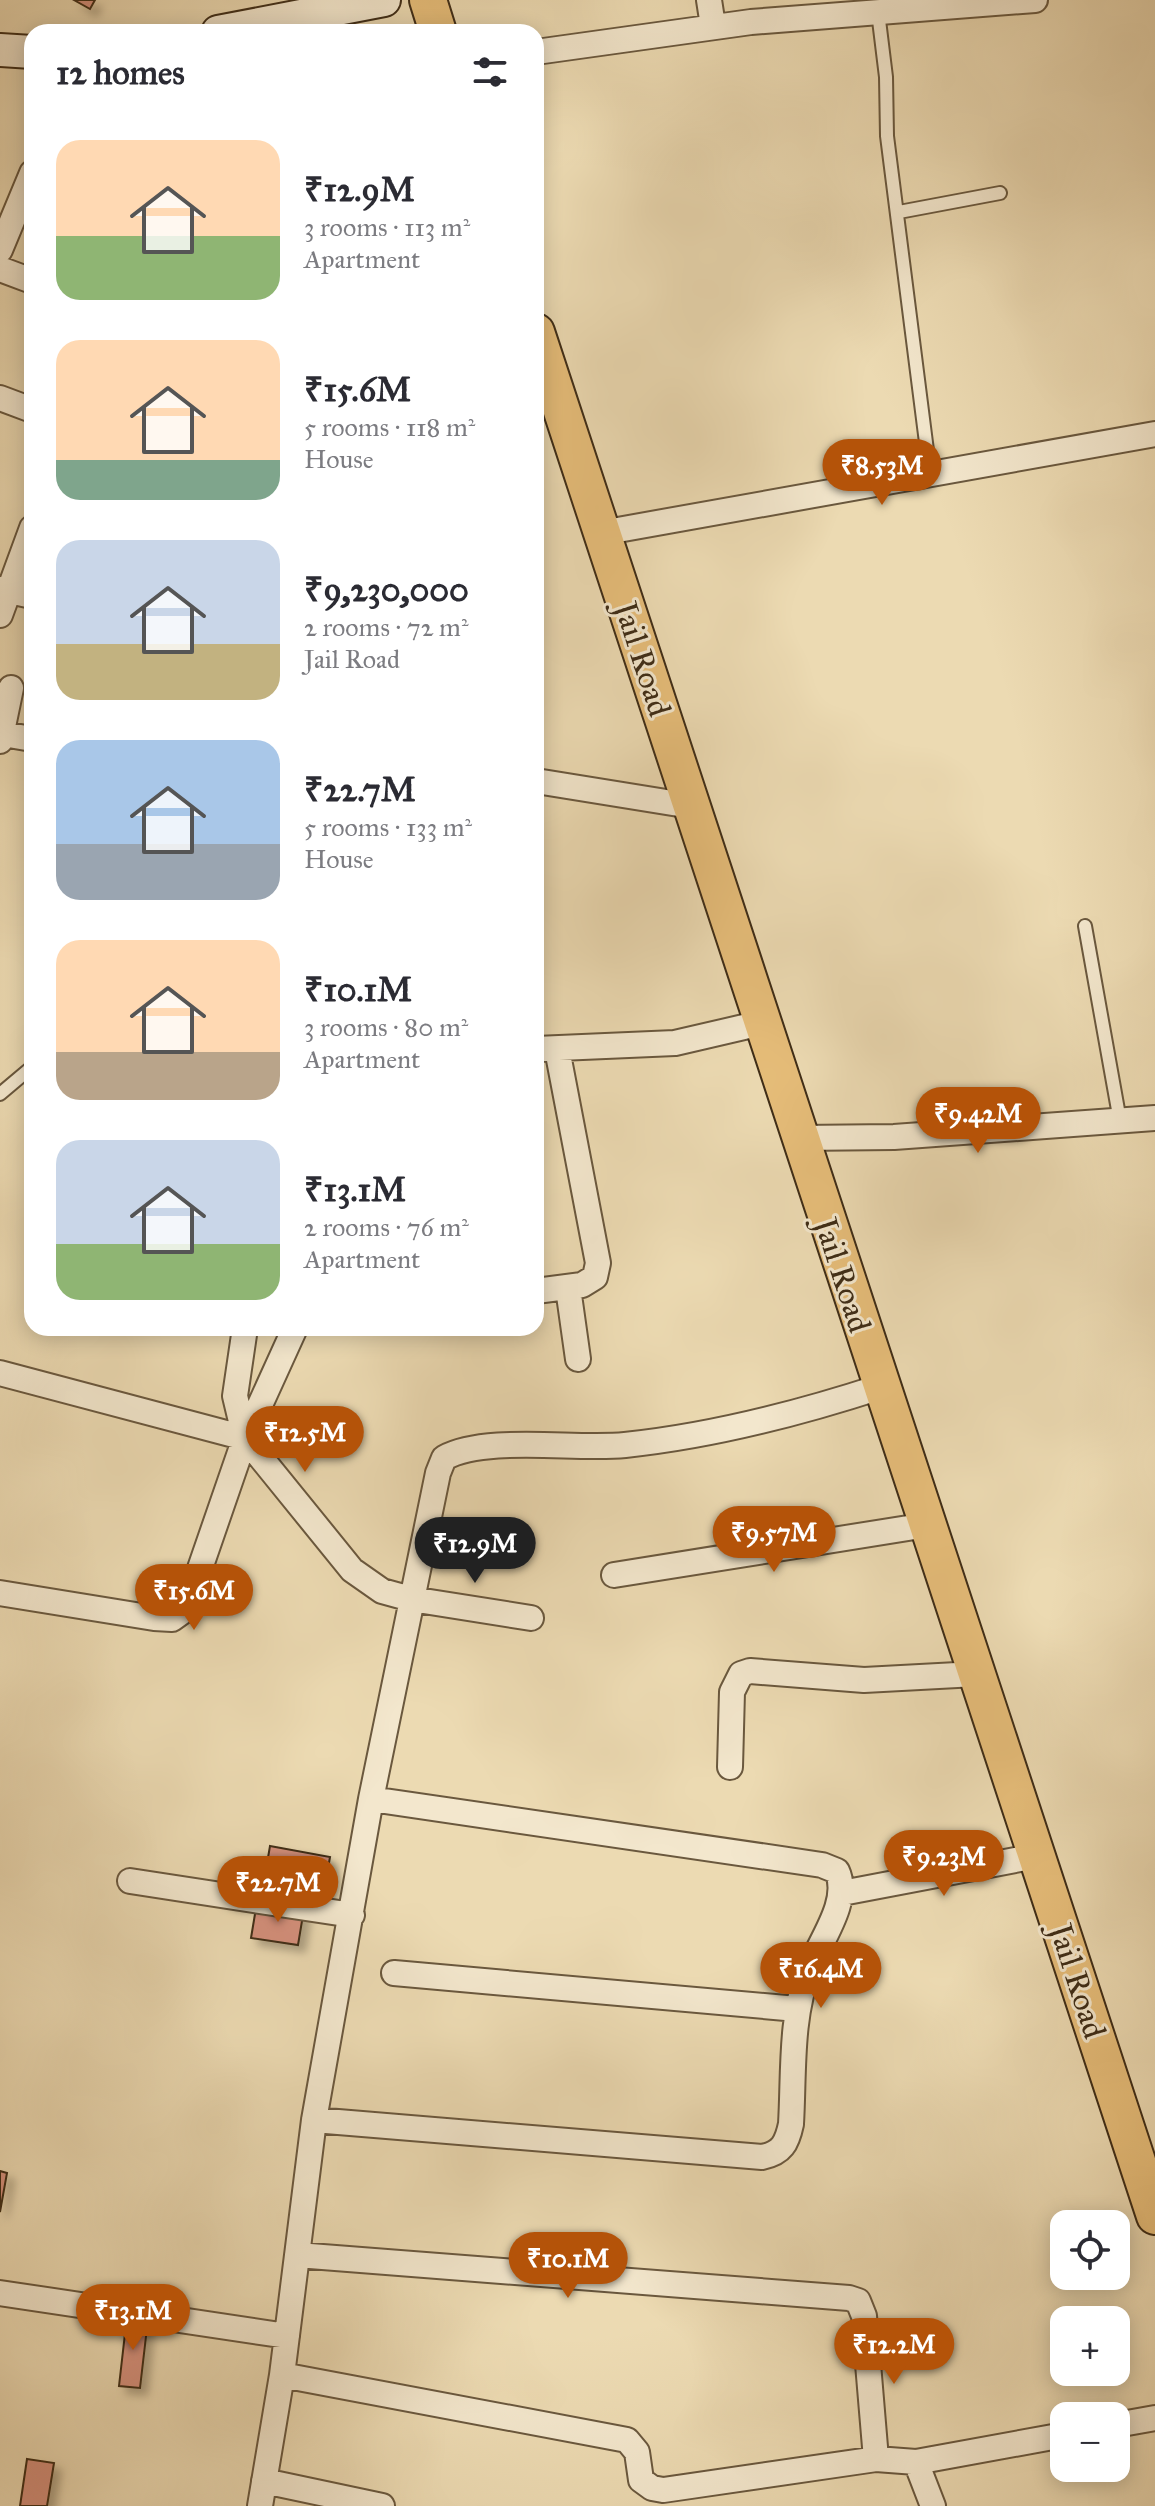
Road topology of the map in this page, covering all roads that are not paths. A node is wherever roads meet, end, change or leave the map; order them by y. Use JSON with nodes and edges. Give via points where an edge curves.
{"nodes":[{"id":1,"x":384,"y":0,"type":"edge"},
{"id":2,"x":428,"y":0,"type":"edge"},
{"id":3,"x":709,"y":0,"type":"edge"},
{"id":4,"x":1035,"y":0,"type":"edge"},
{"id":5,"x":878,"y":12,"type":"junction"},
{"id":6,"x":260,"y":24,"type":"edge"},
{"id":7,"x":436,"y":24,"type":"edge"},
{"id":8,"x":713,"y":26,"type":"junction"},
{"id":9,"x":0,"y":50,"type":"edge"},
{"id":10,"x":544,"y":51,"type":"edge"},
{"id":11,"x":24,"y":52,"type":"edge"},
{"id":12,"x":1000,"y":193,"type":"dead end"},
{"id":13,"x":24,"y":204,"type":"edge"},
{"id":14,"x":899,"y":212,"type":"junction"},
{"id":15,"x":0,"y":250,"type":"edge"},
{"id":16,"x":0,"y":269,"type":"edge"},
{"id":17,"x":24,"y":278,"type":"edge"},
{"id":18,"x":544,"y":357,"type":"edge"},
{"id":19,"x":0,"y":398,"type":"edge"},
{"id":20,"x":24,"y":407,"type":"edge"},
{"id":21,"x":1155,"y":434,"type":"edge"},
{"id":22,"x":930,"y":474,"type":"junction"},
{"id":23,"x":601,"y":533,"type":"junction"},
{"id":24,"x":24,"y":556,"type":"edge"},
{"id":25,"x":14,"y":592,"type":"edge"},
{"id":26,"x":0,"y":615,"type":"edge"},
{"id":27,"x":14,"y":688,"type":"edge"},
{"id":28,"x":1,"y":738,"type":"edge"},
{"id":29,"x":24,"y":739,"type":"edge"},
{"id":30,"x":544,"y":782,"type":"edge"},
{"id":31,"x":691,"y":806,"type":"junction"},
{"id":32,"x":1085,"y":926,"type":"dead end"},
{"id":33,"x":761,"y":1023,"type":"junction"},
{"id":34,"x":547,"y":1049,"type":"edge"},
{"id":35,"x":24,"y":1074,"type":"edge"},
{"id":36,"x":0,"y":1094,"type":"edge"},
{"id":37,"x":1155,"y":1118,"type":"edge"},
{"id":38,"x":1120,"y":1121,"type":"junction"},
{"id":39,"x":799,"y":1138,"type":"junction"},
{"id":40,"x":568,"y":1288,"type":"junction"},
{"id":41,"x":544,"y":1290,"type":"edge"},
{"id":42,"x":244,"y":1336,"type":"edge"},
{"id":43,"x":291,"y":1336,"type":"edge"},
{"id":44,"x":578,"y":1359,"type":"dead end"},
{"id":45,"x":0,"y":1373,"type":"edge"},
{"id":46,"x":880,"y":1387,"type":"junction"},
{"id":47,"x":245,"y":1438,"type":"junction"},
{"id":48,"x":927,"y":1525,"type":"junction"},
{"id":49,"x":614,"y":1575,"type":"dead end"},
{"id":50,"x":0,"y":1593,"type":"edge"},
{"id":51,"x":411,"y":1599,"type":"junction"},
{"id":52,"x":531,"y":1618,"type":"dead end"},
{"id":53,"x":976,"y":1674,"type":"junction"},
{"id":54,"x":730,"y":1767,"type":"dead end"},
{"id":55,"x":371,"y":1799,"type":"junction"},
{"id":56,"x":1036,"y":1856,"type":"junction"},
{"id":57,"x":130,"y":1881,"type":"dead end"},
{"id":58,"x":842,"y":1893,"type":"junction"},
{"id":59,"x":352,"y":1915,"type":"junction"},
{"id":60,"x":394,"y":1973,"type":"dead end"},
{"id":61,"x":797,"y":2009,"type":"junction"},
{"id":62,"x":314,"y":2120,"type":"junction"},
{"id":63,"x":1155,"y":2216,"type":"edge"},
{"id":64,"x":297,"y":2255,"type":"junction"},
{"id":65,"x":0,"y":2293,"type":"edge"},
{"id":66,"x":287,"y":2336,"type":"junction"},
{"id":67,"x":282,"y":2375,"type":"junction"},
{"id":68,"x":1155,"y":2418,"type":"edge"},
{"id":69,"x":1130,"y":2422,"type":"edge"},
{"id":70,"x":1050,"y":2438,"type":"edge"},
{"id":71,"x":876,"y":2459,"type":"junction"},
{"id":72,"x":916,"y":2462,"type":"junction"},
{"id":73,"x":264,"y":2481,"type":"junction"},
{"id":74,"x":260,"y":2506,"type":"edge"},
{"id":75,"x":382,"y":2506,"type":"edge"},
{"id":76,"x":933,"y":2506,"type":"edge"}],
"edges":[{"from":1,"to":6,"type":"street"},
{"from":2,"to":7,"type":"main road"},
{"from":3,"to":8,"type":"street"},
{"from":4,"to":5,"type":"street"},
{"from":5,"to":8,"type":"street"},
{"from":5,"to":14,"type":"lane","via":[[886,127]]},
{"from":8,"to":10,"type":"street"},
{"from":9,"to":11,"type":"street"},
{"from":12,"to":14,"type":"lane"},
{"from":13,"to":15,"type":"street"},
{"from":14,"to":22,"type":"lane"},
{"from":16,"to":17,"type":"street"},
{"from":18,"to":23,"type":"main road","name":"Jail Road"},
{"from":19,"to":20,"type":"street"},
{"from":21,"to":22,"type":"street"},
{"from":22,"to":23,"type":"street"},
{"from":23,"to":31,"type":"main road","name":"Jail Road"},
{"from":24,"to":25,"type":"street"},
{"from":25,"to":26,"type":"street"},
{"from":27,"to":28,"type":"street"},
{"from":28,"to":29,"type":"street"},
{"from":30,"to":31,"type":"street"},
{"from":31,"to":33,"type":"main road","name":"Jail Road"},
{"from":32,"to":38,"type":"lane"},
{"from":33,"to":34,"type":"street","via":[[675,1043]]},
{"from":33,"to":39,"type":"main road","name":"Jail Road"},
{"from":34,"to":40,"type":"street","via":[[598,1263],[595,1277]]},
{"from":35,"to":36,"type":"lane"},
{"from":37,"to":38,"type":"street"},
{"from":38,"to":39,"type":"street","via":[[894,1137]]},
{"from":39,"to":46,"type":"main road","name":"Jail Road"},
{"from":40,"to":41,"type":"street"},
{"from":40,"to":44,"type":"street"},
{"from":42,"to":47,"type":"street","via":[[235,1396]]},
{"from":43,"to":47,"type":"street"},
{"from":45,"to":47,"type":"street"},
{"from":46,"to":48,"type":"main road","name":"Jail Road"},
{"from":46,"to":51,"type":"street","via":[[816,1408],[690,1437],[457,1451],[444,1458],[438,1473]]},
{"from":47,"to":50,"type":"street","via":[[195,1589],[186,1609],[172,1619]]},
{"from":47,"to":51,"type":"street","via":[[352,1570],[382,1591]]},
{"from":48,"to":49,"type":"street"},
{"from":48,"to":53,"type":"main road","name":"Jail Road"},
{"from":51,"to":52,"type":"street"},
{"from":51,"to":55,"type":"street"},
{"from":53,"to":54,"type":"street","via":[[864,1680],[741,1674],[732,1692]]},
{"from":53,"to":56,"type":"main road","name":"Jail Road"},
{"from":55,"to":58,"type":"street","via":[[822,1865],[837,1871]]},
{"from":55,"to":59,"type":"street"},
{"from":56,"to":58,"type":"street"},
{"from":56,"to":63,"type":"main road","name":"Jail Road"},
{"from":57,"to":59,"type":"street"},
{"from":58,"to":61,"type":"street"},
{"from":59,"to":62,"type":"street"},
{"from":60,"to":61,"type":"street"},
{"from":61,"to":62,"type":"street","via":[[791,2124],[788,2141],[776,2155]]},
{"from":62,"to":64,"type":"street"},
{"from":64,"to":66,"type":"street"},
{"from":64,"to":71,"type":"street","via":[[858,2301],[864,2316]]},
{"from":65,"to":66,"type":"street"},
{"from":66,"to":67,"type":"street"},
{"from":67,"to":71,"type":"street","via":[[627,2440],[637,2452],[641,2480],[663,2490]]},
{"from":67,"to":73,"type":"street"},
{"from":68,"to":69,"type":"street"},
{"from":70,"to":72,"type":"street"},
{"from":71,"to":72,"type":"street"},
{"from":72,"to":76,"type":"street"},
{"from":73,"to":74,"type":"street"},
{"from":73,"to":75,"type":"street"}]}
